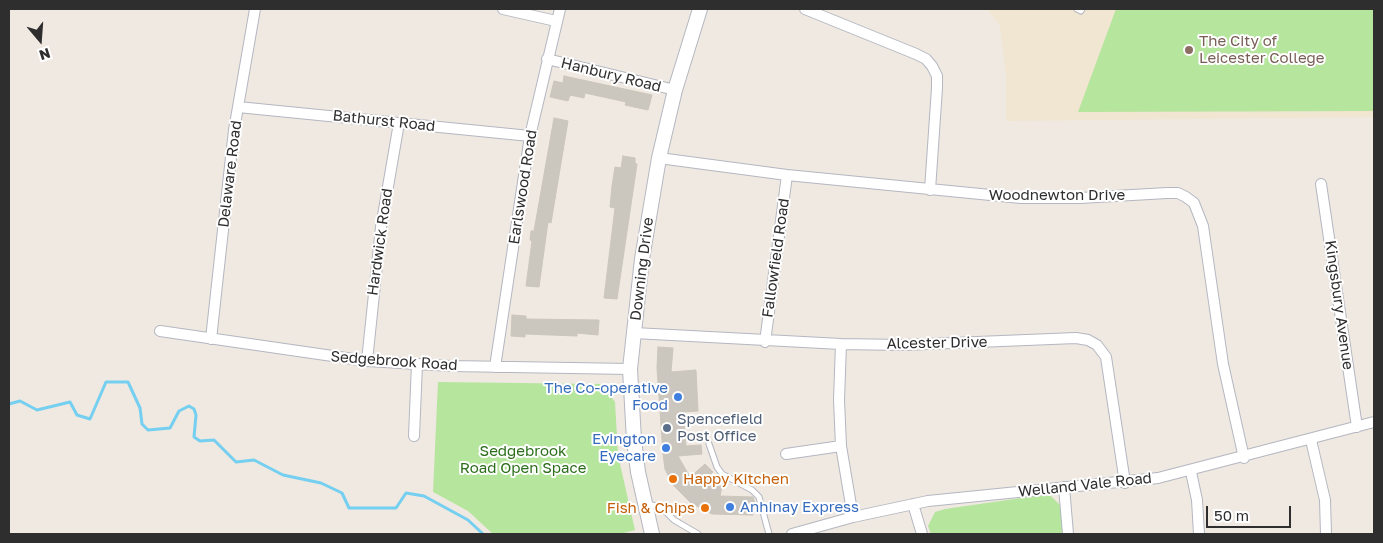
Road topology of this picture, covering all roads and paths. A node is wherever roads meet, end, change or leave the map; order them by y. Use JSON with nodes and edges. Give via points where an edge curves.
{"nodes":[{"id":1,"x":255,"y":9,"type":"edge"},
{"id":2,"x":503,"y":9,"type":"edge"},
{"id":3,"x":560,"y":9,"type":"edge"},
{"id":4,"x":700,"y":9,"type":"edge"},
{"id":5,"x":805,"y":9,"type":"edge"},
{"id":6,"x":1077,"y":9,"type":"edge"},
{"id":7,"x":1082,"y":9,"type":"edge"},
{"id":8,"x":556,"y":20,"type":"junction"},
{"id":9,"x":547,"y":59,"type":"junction"},
{"id":10,"x":675,"y":90,"type":"junction"},
{"id":11,"x":238,"y":107,"type":"junction"},
{"id":12,"x":398,"y":123,"type":"junction"},
{"id":13,"x":530,"y":136,"type":"junction"},
{"id":14,"x":659,"y":158,"type":"junction"},
{"id":15,"x":787,"y":175,"type":"junction"},
{"id":16,"x":1321,"y":184,"type":"dead end"},
{"id":17,"x":930,"y":190,"type":"junction"},
{"id":18,"x":160,"y":331,"type":"dead end"},
{"id":19,"x":634,"y":332,"type":"junction"},
{"id":20,"x":211,"y":340,"type":"junction"},
{"id":21,"x":765,"y":342,"type":"junction"},
{"id":22,"x":841,"y":344,"type":"junction"},
{"id":23,"x":367,"y":361,"type":"junction"},
{"id":24,"x":417,"y":364,"type":"junction"},
{"id":25,"x":495,"y":368,"type":"junction"},
{"id":26,"x":630,"y":369,"type":"junction"},
{"id":27,"x":1374,"y":422,"type":"edge"},
{"id":28,"x":1357,"y":427,"type":"junction"},
{"id":29,"x":414,"y":436,"type":"dead end"},
{"id":30,"x":1311,"y":440,"type":"junction"},
{"id":31,"x":709,"y":444,"type":"dead end"},
{"id":32,"x":841,"y":446,"type":"junction"},
{"id":33,"x":786,"y":454,"type":"dead end"},
{"id":34,"x":1244,"y":458,"type":"junction"},
{"id":35,"x":1191,"y":472,"type":"junction"},
{"id":36,"x":1125,"y":483,"type":"junction"},
{"id":37,"x":1064,"y":487,"type":"junction"},
{"id":38,"x":644,"y":503,"type":"junction"},
{"id":39,"x":913,"y":504,"type":"junction"},
{"id":40,"x":853,"y":517,"type":"junction"},
{"id":41,"x":652,"y":534,"type":"edge"},
{"id":42,"x":698,"y":534,"type":"edge"},
{"id":43,"x":769,"y":534,"type":"edge"},
{"id":44,"x":792,"y":534,"type":"edge"},
{"id":45,"x":922,"y":534,"type":"edge"},
{"id":46,"x":1068,"y":534,"type":"edge"},
{"id":47,"x":1199,"y":534,"type":"edge"},
{"id":48,"x":1326,"y":534,"type":"edge"}],
"edges":[{"from":1,"to":11,"type":"street","name":"Delaware Road"},
{"from":2,"to":8,"type":"street"},
{"from":3,"to":8,"type":"street","name":"Earlswood Road"},
{"from":4,"to":10,"type":"street","name":"Downing Drive"},
{"from":5,"to":17,"type":"street","via":[[916,54],[932,66],[937,76],[937,88]]},
{"from":6,"to":7,"type":"lane"},
{"from":8,"to":9,"type":"street","name":"Earlswood Road"},
{"from":9,"to":10,"type":"street","name":"Hanbury Road"},
{"from":9,"to":13,"type":"street","name":"Earlswood Road"},
{"from":10,"to":14,"type":"street","name":"Downing Drive"},
{"from":11,"to":12,"type":"street","name":"Bathurst Road"},
{"from":11,"to":20,"type":"street","name":"Delaware Road"},
{"from":12,"to":13,"type":"street","name":"Bathurst Road"},
{"from":12,"to":23,"type":"street","name":"Hardwick Road","via":[[381,228]]},
{"from":13,"to":25,"type":"street","name":"Earlswood Road"},
{"from":14,"to":15,"type":"street","name":"Woodnewton Drive"},
{"from":14,"to":19,"type":"street","name":"Downing Drive"},
{"from":15,"to":17,"type":"street","name":"Woodnewton Drive"},
{"from":15,"to":21,"type":"street","name":"Fallowfield Road"},
{"from":16,"to":28,"type":"street","name":"Kingsbury Avenue"},
{"from":17,"to":34,"type":"street","name":"Woodnewton Drive","via":[[1020,198],[1178,193],[1194,203],[1203,226],[1224,364]]},
{"from":18,"to":20,"type":"street","name":"Sedgebrook Road"},
{"from":19,"to":21,"type":"street","name":"Alcester Drive"},
{"from":19,"to":26,"type":"street","name":"Downing Drive"},
{"from":20,"to":23,"type":"street","name":"Sedgebrook Road"},
{"from":21,"to":22,"type":"street","name":"Alcester Drive"},
{"from":22,"to":32,"type":"street"},
{"from":22,"to":36,"type":"street","name":"Alcester Drive","via":[[1088,340],[1097,345],[1106,357]]},
{"from":23,"to":24,"type":"street","name":"Sedgebrook Road"},
{"from":24,"to":25,"type":"street","name":"Sedgebrook Road"},
{"from":24,"to":29,"type":"street"},
{"from":25,"to":26,"type":"street","name":"Sedgebrook Road"},
{"from":26,"to":38,"type":"street","name":"Downing Drive","via":[[634,440]]},
{"from":27,"to":28,"type":"street","name":"Welland Vale Road"},
{"from":28,"to":30,"type":"street","name":"Welland Vale Road"},
{"from":30,"to":34,"type":"street","name":"Welland Vale Road"},
{"from":30,"to":48,"type":"street","via":[[1325,500]]},
{"from":31,"to":43,"type":"lane","via":[[722,474],[759,497]]},
{"from":32,"to":33,"type":"street"},
{"from":32,"to":40,"type":"street"},
{"from":34,"to":35,"type":"street","name":"Welland Vale Road"},
{"from":35,"to":36,"type":"street","name":"Welland Vale Road"},
{"from":35,"to":47,"type":"street"},
{"from":36,"to":37,"type":"street","name":"Welland Vale Road"},
{"from":37,"to":39,"type":"street","name":"Welland Vale Road"},
{"from":37,"to":46,"type":"street"},
{"from":38,"to":41,"type":"street","name":"Downing Drive"},
{"from":38,"to":42,"type":"lane","via":[[661,507],[674,520]]},
{"from":39,"to":40,"type":"street","name":"Welland Vale Road"},
{"from":39,"to":45,"type":"street"},
{"from":40,"to":44,"type":"street","name":"Welland Vale Road"}]}
